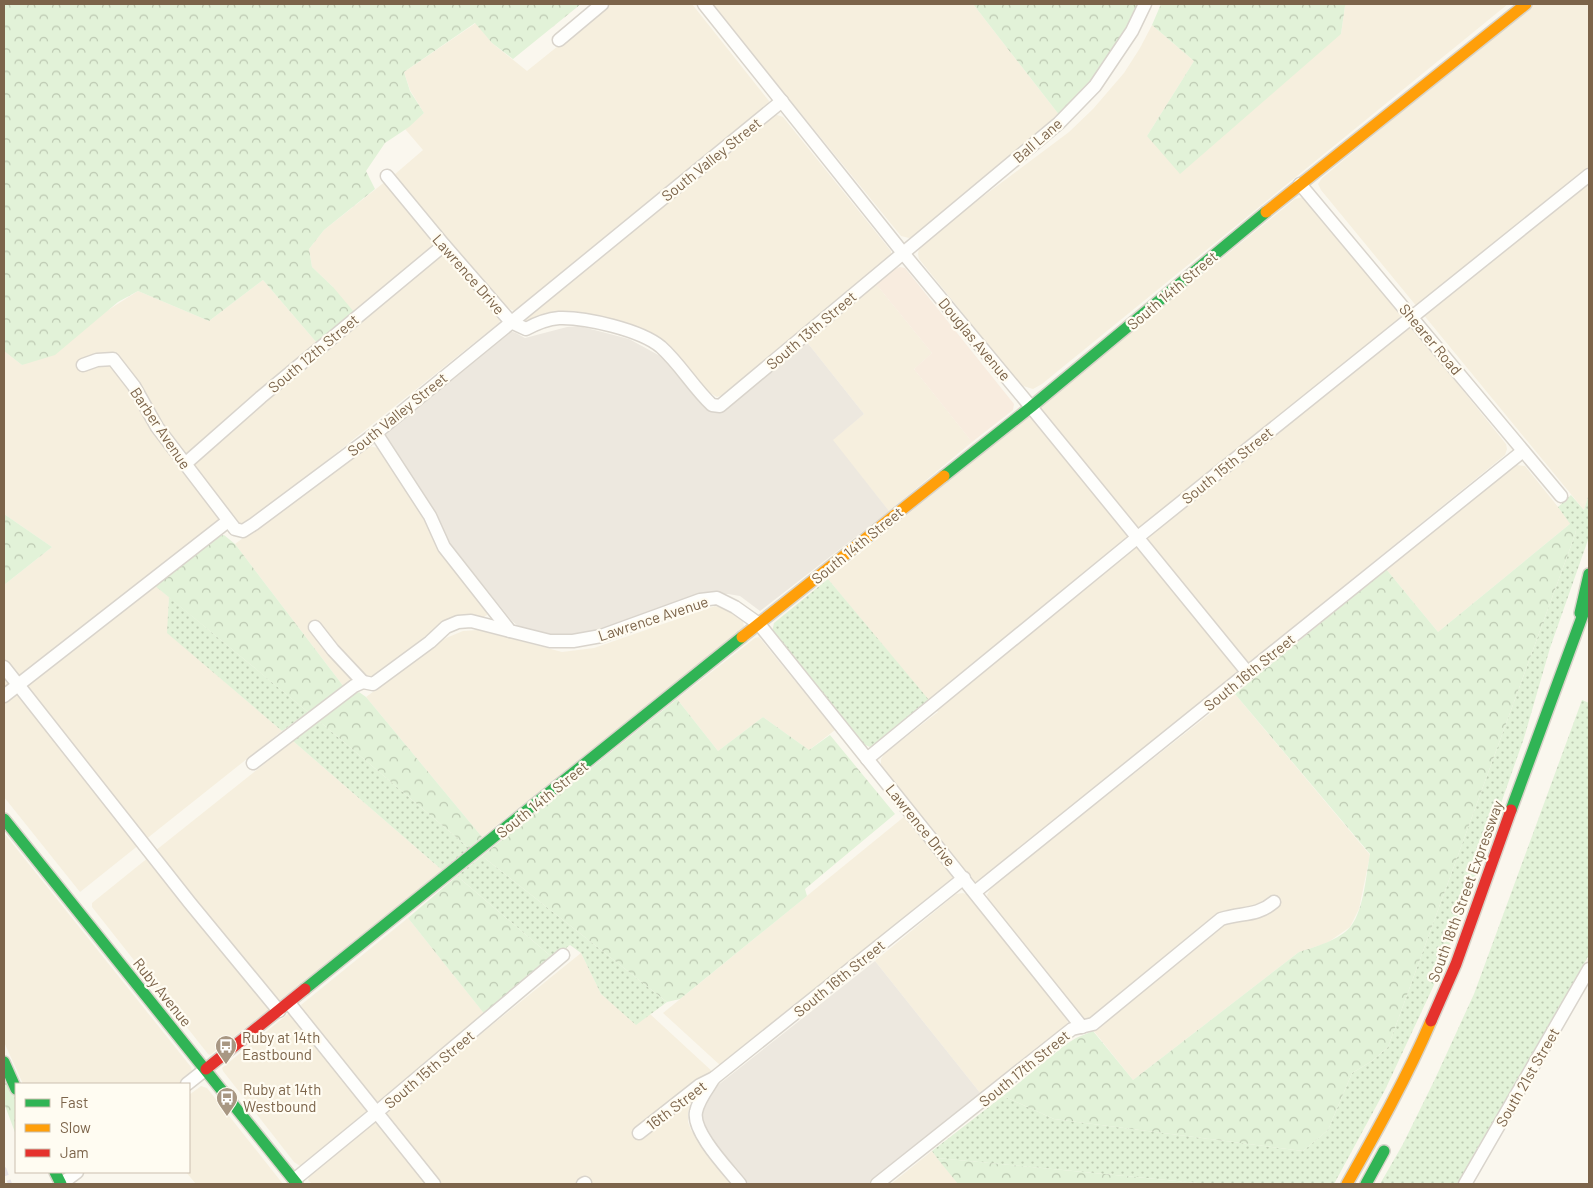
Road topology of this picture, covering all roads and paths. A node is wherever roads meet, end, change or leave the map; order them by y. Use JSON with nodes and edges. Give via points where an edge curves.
{"nodes":[{"id":1,"x":602,"y":4,"type":"edge"},
{"id":2,"x":704,"y":4,"type":"edge"},
{"id":3,"x":1145,"y":4,"type":"edge"},
{"id":4,"x":1526,"y":4,"type":"edge"},
{"id":5,"x":559,"y":40,"type":"dead end"},
{"id":6,"x":782,"y":101,"type":"junction"},
{"id":7,"x":1589,"y":175,"type":"edge"},
{"id":8,"x":387,"y":176,"type":"dead end"},
{"id":9,"x":1300,"y":184,"type":"junction"},
{"id":10,"x":444,"y":245,"type":"junction"},
{"id":11,"x":903,"y":253,"type":"junction"},
{"id":12,"x":1412,"y":316,"type":"junction"},
{"id":13,"x":511,"y":322,"type":"junction"},
{"id":14,"x":83,"y":365,"type":"dead end"},
{"id":15,"x":720,"y":406,"type":"joint"},
{"id":16,"x":1031,"y":407,"type":"junction"},
{"id":17,"x":376,"y":433,"type":"junction"},
{"id":18,"x":1523,"y":451,"type":"junction"},
{"id":19,"x":186,"y":464,"type":"junction"},
{"id":20,"x":1561,"y":496,"type":"dead end"},
{"id":21,"x":228,"y":521,"type":"junction"},
{"id":22,"x":1138,"y":537,"type":"junction"},
{"id":23,"x":1589,"y":574,"type":"edge"},
{"id":24,"x":1589,"y":598,"type":"edge"},
{"id":25,"x":759,"y":624,"type":"junction"},
{"id":26,"x":315,"y":627,"type":"dead end"},
{"id":27,"x":510,"y":630,"type":"junction"},
{"id":28,"x":1576,"y":630,"type":"junction"},
{"id":29,"x":4,"y":667,"type":"edge"},
{"id":30,"x":1248,"y":672,"type":"junction"},
{"id":31,"x":363,"y":682,"type":"junction"},
{"id":32,"x":18,"y":684,"type":"junction"},
{"id":33,"x":4,"y":696,"type":"edge"},
{"id":34,"x":867,"y":759,"type":"junction"},
{"id":35,"x":254,"y":763,"type":"dead end"},
{"id":36,"x":4,"y":819,"type":"edge"},
{"id":37,"x":964,"y":878,"type":"junction"},
{"id":38,"x":975,"y":892,"type":"junction"},
{"id":39,"x":1274,"y":902,"type":"dead end"},
{"id":40,"x":563,"y":956,"type":"dead end"},
{"id":41,"x":1589,"y":969,"type":"edge"},
{"id":42,"x":284,"y":1007,"type":"junction"},
{"id":43,"x":1082,"y":1027,"type":"junction"},
{"id":44,"x":4,"y":1062,"type":"edge"},
{"id":45,"x":206,"y":1069,"type":"junction"},
{"id":46,"x":714,"y":1078,"type":"junction"},
{"id":47,"x":188,"y":1083,"type":"edge"},
{"id":48,"x":15,"y":1086,"type":"edge"},
{"id":49,"x":377,"y":1112,"type":"junction"},
{"id":50,"x":639,"y":1133,"type":"dead end"},
{"id":51,"x":1390,"y":1141,"type":"dead end"},
{"id":52,"x":75,"y":1173,"type":"edge"},
{"id":53,"x":295,"y":1182,"type":"edge"},
{"id":54,"x":61,"y":1184,"type":"edge"},
{"id":55,"x":434,"y":1184,"type":"edge"},
{"id":56,"x":740,"y":1184,"type":"edge"},
{"id":57,"x":877,"y":1184,"type":"edge"},
{"id":58,"x":1347,"y":1184,"type":"edge"},
{"id":59,"x":1366,"y":1184,"type":"edge"},
{"id":60,"x":1465,"y":1184,"type":"edge"}],
"edges":[{"from":1,"to":5,"type":"street"},
{"from":2,"to":6,"type":"street","name":"Douglas Avenue"},
{"from":3,"to":11,"type":"street","name":"Ball Lane","via":[[1132,31],[1096,86],[1058,123]]},
{"from":4,"to":9,"type":"main road","name":"South 14th Street"},
{"from":6,"to":11,"type":"street","name":"Douglas Avenue"},
{"from":6,"to":13,"type":"street","name":"South Valley Street"},
{"from":7,"to":12,"type":"street","name":"South 15th Street"},
{"from":8,"to":10,"type":"street","name":"Lawrence Drive"},
{"from":9,"to":12,"type":"street","name":"Shearer Road"},
{"from":9,"to":16,"type":"main road","name":"South 14th Street"},
{"from":10,"to":13,"type":"street","name":"Lawrence Drive"},
{"from":10,"to":19,"type":"street","name":"South 12th Street","via":[[261,397]]},
{"from":11,"to":15,"type":"street","name":"South 13th Street"},
{"from":11,"to":16,"type":"street","name":"Douglas Avenue"},
{"from":12,"to":18,"type":"street","name":"Shearer Road"},
{"from":12,"to":22,"type":"street","name":"South 15th Street"},
{"from":13,"to":15,"type":"street","name":"Lawrence Drive","via":[[526,329],[542,321],[559,318],[583,320],[640,334],[660,346],[702,396],[712,405]]},
{"from":13,"to":17,"type":"street","name":"South Valley Street"},
{"from":14,"to":19,"type":"street","name":"Barber Avenue","via":[[113,359],[134,386],[157,427]]},
{"from":16,"to":22,"type":"street","name":"Douglas Avenue"},
{"from":16,"to":25,"type":"main road","name":"South 14th Street"},
{"from":17,"to":21,"type":"street","name":"South Valley Street","via":[[246,529],[238,531]]},
{"from":17,"to":27,"type":"street","via":[[430,516],[444,547]]},
{"from":18,"to":20,"type":"street","name":"Shearer Road"},
{"from":18,"to":30,"type":"street","name":"South 16th Street"},
{"from":19,"to":21,"type":"street","name":"Barber Avenue"},
{"from":21,"to":32,"type":"street"},
{"from":22,"to":30,"type":"street","name":"Douglas Avenue"},
{"from":22,"to":34,"type":"street","name":"South 15th Street"},
{"from":23,"to":28,"type":"main road"},
{"from":24,"to":28,"type":"main road","name":"South 18th Street Expressway"},
{"from":25,"to":27,"type":"street","name":"Lawrence Avenue","via":[[718,598],[700,600],[601,636],[573,641],[550,642]]},
{"from":25,"to":34,"type":"street","name":"Lawrence Drive"},
{"from":25,"to":42,"type":"main road","name":"South 14th Street"},
{"from":26,"to":31,"type":"street"},
{"from":27,"to":31,"type":"street","via":[[471,621],[458,622],[446,627],[373,684]]},
{"from":28,"to":58,"type":"main road","name":"South 18th Street Expressway","via":[[1456,964],[1420,1047]]},
{"from":29,"to":32,"type":"street"},
{"from":30,"to":38,"type":"street","name":"South 16th Street"},
{"from":31,"to":35,"type":"street"},
{"from":32,"to":33,"type":"street"},
{"from":32,"to":42,"type":"street","via":[[190,903]]},
{"from":34,"to":37,"type":"street","name":"Lawrence Drive"},
{"from":36,"to":45,"type":"main road","name":"Ruby Avenue"},
{"from":37,"to":38,"type":"street","name":"Lawrence Drive"},
{"from":37,"to":46,"type":"street","name":"South 16th Street"},
{"from":38,"to":43,"type":"street","name":"Lawrence Drive"},
{"from":39,"to":43,"type":"street","name":"South 17th Street","via":[[1256,914],[1236,914],[1221,919],[1093,1024]]},
{"from":40,"to":49,"type":"street","name":"South 15th Street"},
{"from":41,"to":60,"type":"street","name":"South 21st Street"},
{"from":42,"to":45,"type":"main road","name":"South 14th Street"},
{"from":42,"to":49,"type":"street"},
{"from":43,"to":57,"type":"street","name":"South 17th Street","via":[[1072,1029]]},
{"from":44,"to":48,"type":"main road"},
{"from":45,"to":47,"type":"street","name":"South 14th Street"},
{"from":45,"to":53,"type":"main road","name":"Ruby Avenue"},
{"from":46,"to":50,"type":"street","name":"16th Street","via":[[700,1085]]},
{"from":46,"to":56,"type":"street","via":[[698,1104],[696,1123]]},
{"from":49,"to":53,"type":"street","name":"South 15th Street"},
{"from":49,"to":55,"type":"street"},
{"from":51,"to":59,"type":"main road"},
{"from":52,"to":54,"type":"street"}]}
